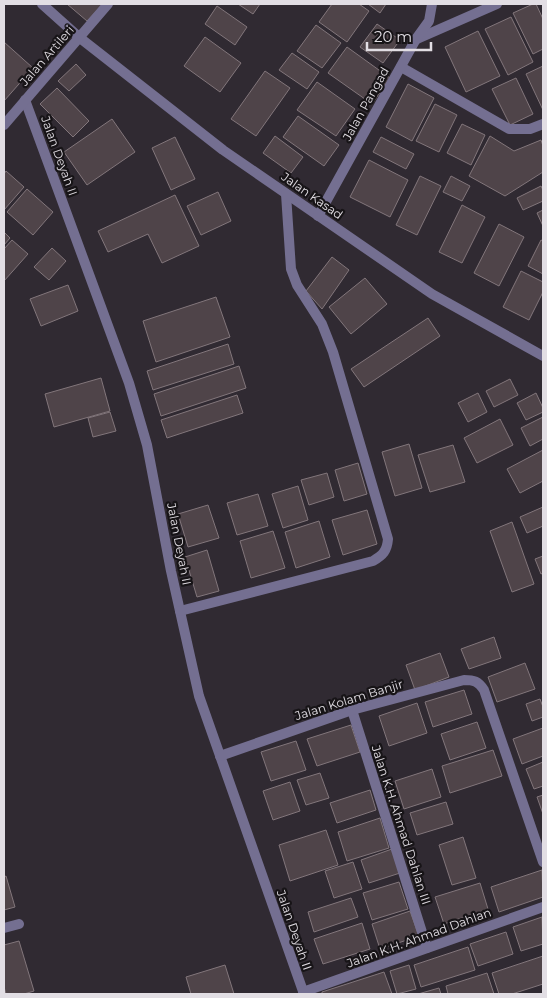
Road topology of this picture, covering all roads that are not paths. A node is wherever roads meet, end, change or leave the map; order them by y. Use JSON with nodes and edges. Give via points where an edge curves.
{"nodes":[{"id":1,"x":42,"y":4,"type":"edge"},
{"id":2,"x":108,"y":4,"type":"edge"},
{"id":3,"x":432,"y":4,"type":"edge"},
{"id":4,"x":497,"y":4,"type":"edge"},
{"id":5,"x":80,"y":38,"type":"junction"},
{"id":6,"x":416,"y":39,"type":"junction"},
{"id":7,"x":401,"y":67,"type":"junction"},
{"id":8,"x":25,"y":100,"type":"junction"},
{"id":9,"x":543,"y":124,"type":"edge"},
{"id":10,"x":4,"y":125,"type":"edge"},
{"id":11,"x":286,"y":194,"type":"junction"},
{"id":12,"x":318,"y":216,"type":"junction"},
{"id":13,"x":543,"y":356,"type":"edge"},
{"id":14,"x":180,"y":611,"type":"junction"},
{"id":15,"x":352,"y":710,"type":"junction"},
{"id":16,"x":220,"y":756,"type":"junction"},
{"id":17,"x":543,"y":862,"type":"edge"},
{"id":18,"x":543,"y":907,"type":"edge"},
{"id":19,"x":19,"y":924,"type":"dead end"},
{"id":20,"x":4,"y":928,"type":"edge"},
{"id":21,"x":427,"y":948,"type":"junction"},
{"id":22,"x":304,"y":993,"type":"edge"}],
"edges":[{"from":1,"to":5,"type":"street","name":"Jalan Kasad"},
{"from":2,"to":5,"type":"street","name":"Jalan Artileri"},
{"from":3,"to":6,"type":"street","name":"Jalan Pangad","via":[[429,21]]},
{"from":4,"to":6,"type":"street"},
{"from":5,"to":8,"type":"street","name":"Jalan Artileri"},
{"from":5,"to":11,"type":"street","name":"Jalan Kasad","via":[[223,150]]},
{"from":6,"to":7,"type":"street","name":"Jalan Pangad"},
{"from":7,"to":9,"type":"street","via":[[509,129],[530,129]]},
{"from":7,"to":12,"type":"street","name":"Jalan Pangad"},
{"from":8,"to":10,"type":"street","name":"Jalan Artileri"},
{"from":8,"to":14,"type":"street","name":"Jalan Deyah II","via":[[128,383],[147,445]]},
{"from":11,"to":12,"type":"street","name":"Jalan Kasad"},
{"from":11,"to":14,"type":"street","via":[[291,269],[297,285],[322,324],[333,352],[388,547],[385,553],[373,560]]},
{"from":12,"to":13,"type":"street","name":"Jalan Kasad","via":[[432,294]]},
{"from":14,"to":16,"type":"street","name":"Jalan Deyah II","via":[[199,696]]},
{"from":15,"to":16,"type":"street","name":"Jalan Kolam Banjir"},
{"from":15,"to":17,"type":"street","name":"Jalan Kolam Banjir","via":[[464,680],[480,683]]},
{"from":15,"to":21,"type":"street","name":"Jalan K.H. Ahmad Dahlan III"},
{"from":16,"to":22,"type":"street","name":"Jalan Deyah II"},
{"from":18,"to":21,"type":"street","name":"Jalan K.H. Ahmad Dahlan"},
{"from":19,"to":20,"type":"street"},
{"from":21,"to":22,"type":"street","name":"Jalan K.H. Ahmad Dahlan"}]}
